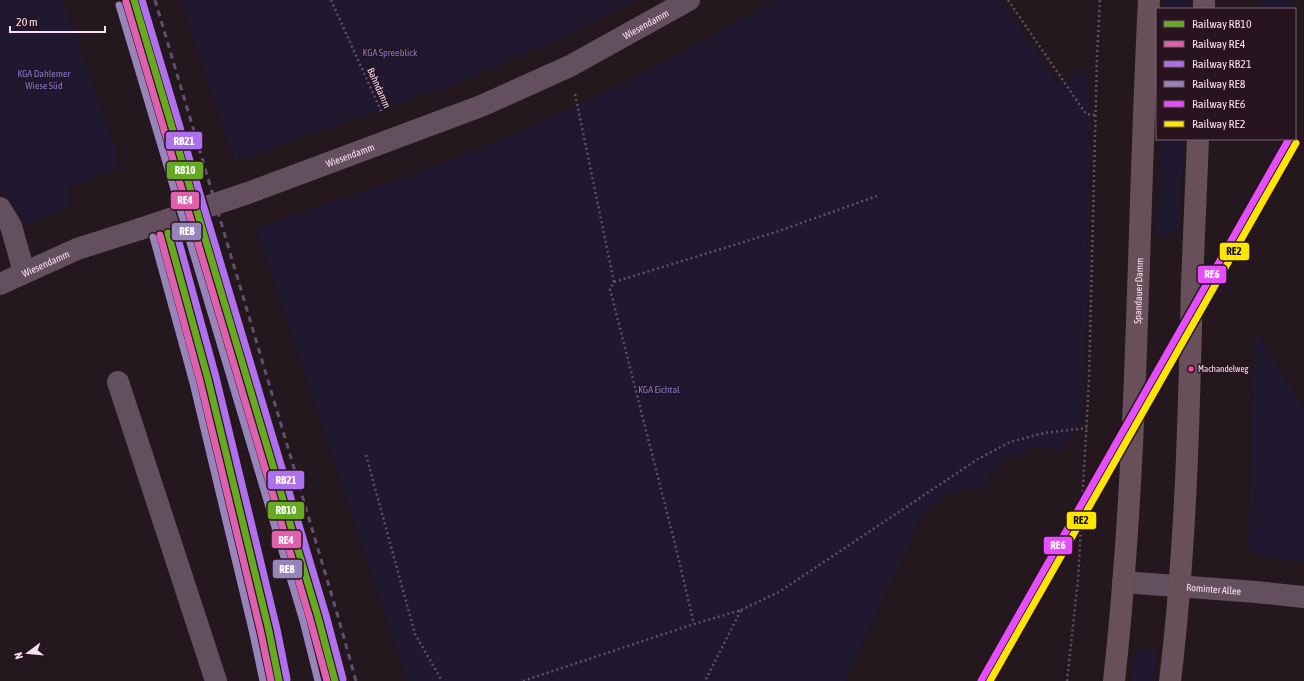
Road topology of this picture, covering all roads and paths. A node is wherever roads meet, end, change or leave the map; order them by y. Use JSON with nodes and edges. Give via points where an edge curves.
{"nodes":[{"id":1,"x":331,"y":0,"type":"edge"},
{"id":2,"x":689,"y":0,"type":"edge"},
{"id":3,"x":1008,"y":0,"type":"edge"},
{"id":4,"x":1100,"y":0,"type":"edge"},
{"id":5,"x":1149,"y":0,"type":"edge"},
{"id":6,"x":570,"y":66,"type":"junction"},
{"id":7,"x":1096,"y":115,"type":"junction"},
{"id":8,"x":393,"y":139,"type":"junction"},
{"id":9,"x":1198,"y":140,"type":"edge"},
{"id":10,"x":876,"y":196,"type":"dead end"},
{"id":11,"x":0,"y":208,"type":"edge"},
{"id":12,"x":24,"y":272,"type":"junction"},
{"id":13,"x":614,"y":282,"type":"junction"},
{"id":14,"x":0,"y":284,"type":"edge"},
{"id":15,"x":118,"y":382,"type":"dead end"},
{"id":16,"x":1087,"y":428,"type":"junction"},
{"id":17,"x":366,"y":455,"type":"dead end"},
{"id":18,"x":1123,"y":582,"type":"junction"},
{"id":19,"x":1180,"y":586,"type":"junction"},
{"id":20,"x":1304,"y":597,"type":"edge"},
{"id":21,"x":741,"y":610,"type":"junction"},
{"id":22,"x":694,"y":624,"type":"junction"},
{"id":23,"x":216,"y":681,"type":"edge"},
{"id":24,"x":442,"y":681,"type":"edge"},
{"id":25,"x":523,"y":681,"type":"edge"},
{"id":26,"x":704,"y":681,"type":"edge"},
{"id":27,"x":1067,"y":681,"type":"edge"},
{"id":28,"x":1114,"y":681,"type":"edge"},
{"id":29,"x":1170,"y":681,"type":"edge"}],
"edges":[{"from":1,"to":8,"type":"path","name":"Bahndamm"},
{"from":2,"to":6,"type":"street","name":"Wiesendamm"},
{"from":3,"to":7,"type":"path","via":[[1086,114]]},
{"from":4,"to":7,"type":"path"},
{"from":5,"to":18,"type":"main road","name":"Spandauer Damm","via":[[1134,423]]},
{"from":6,"to":8,"type":"street","name":"Wiesendamm","via":[[481,106]]},
{"from":6,"to":13,"type":"path"},
{"from":7,"to":16,"type":"path"},
{"from":8,"to":12,"type":"street","name":"Wiesendamm","bridge":true,"via":[[245,194],[77,249]]},
{"from":9,"to":19,"type":"main road","via":[[1191,368]]},
{"from":10,"to":13,"type":"path","via":[[776,232]]},
{"from":11,"to":12,"type":"street","via":[[11,226]]},
{"from":12,"to":14,"type":"street","name":"Wiesendamm"},
{"from":13,"to":22,"type":"path","via":[[610,289]]},
{"from":15,"to":23,"type":"street"},
{"from":16,"to":21,"type":"path","via":[[1044,433],[1010,442],[978,459],[779,592]]},
{"from":16,"to":27,"type":"path","via":[[1078,580]]},
{"from":17,"to":24,"type":"path","via":[[415,634]]},
{"from":18,"to":19,"type":"street","name":"Rominter Allee"},
{"from":18,"to":28,"type":"main road","name":"Spandauer Damm"},
{"from":19,"to":20,"type":"street","name":"Rominter Allee"},
{"from":19,"to":29,"type":"main road"},
{"from":21,"to":22,"type":"path"},
{"from":21,"to":26,"type":"path"},
{"from":22,"to":25,"type":"path"}]}
